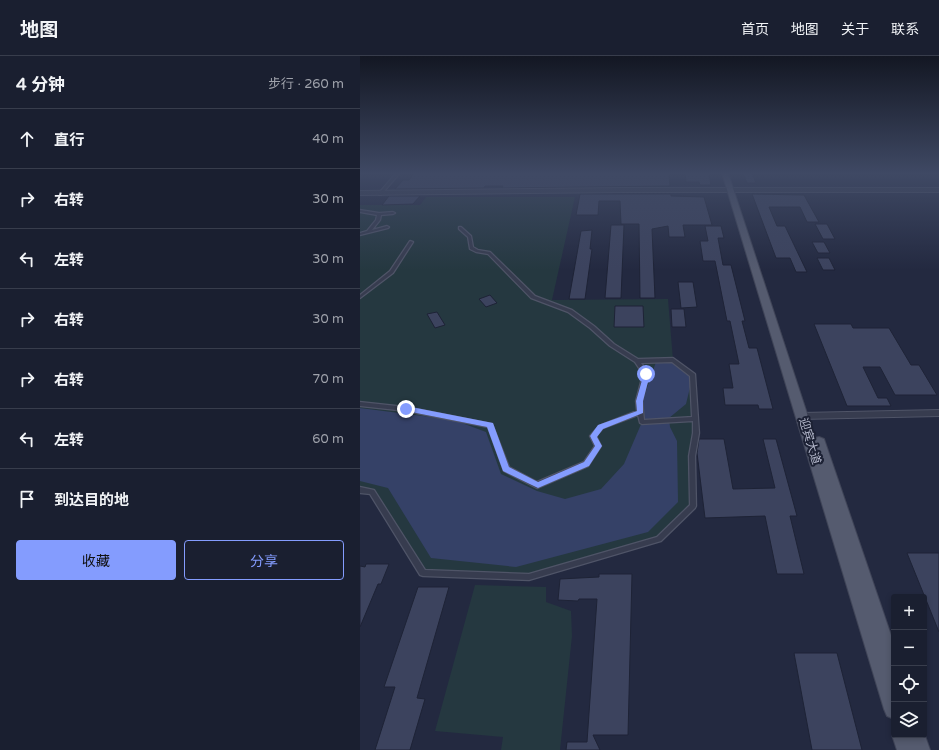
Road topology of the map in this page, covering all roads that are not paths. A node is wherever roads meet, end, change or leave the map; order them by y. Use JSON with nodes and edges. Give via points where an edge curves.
{"nodes":[{"id":1,"x":738,"y":205,"type":"edge"},
{"id":2,"x":360,"y":212,"type":"edge"},
{"id":3,"x":393,"y":213,"type":"dead end"},
{"id":4,"x":379,"y":214,"type":"junction"},
{"id":5,"x":387,"y":227,"type":"dead end"},
{"id":6,"x":460,"y":228,"type":"dead end"},
{"id":7,"x":368,"y":232,"type":"junction"},
{"id":8,"x":360,"y":234,"type":"edge"},
{"id":9,"x":411,"y":242,"type":"dead end"},
{"id":10,"x":360,"y":297,"type":"edge"},
{"id":11,"x":637,"y":361,"type":"junction"},
{"id":12,"x":360,"y":404,"type":"edge"},
{"id":13,"x":640,"y":412,"type":"junction"},
{"id":14,"x":939,"y":414,"type":"edge"},
{"id":15,"x":806,"y":416,"type":"junction"},
{"id":16,"x":695,"y":419,"type":"junction"},
{"id":17,"x":360,"y":490,"type":"edge"},
{"id":18,"x":892,"y":666,"type":"edge"},
{"id":19,"x":892,"y":702,"type":"edge"},
{"id":20,"x":903,"y":738,"type":"edge"},
{"id":21,"x":916,"y":738,"type":"edge"},
{"id":22,"x":907,"y":750,"type":"edge"},
{"id":23,"x":920,"y":750,"type":"edge"}],
"edges":[{"from":1,"to":15,"type":"main road","name":"迎宾大道"},
{"from":2,"to":4,"type":"street"},
{"from":3,"to":4,"type":"street"},
{"from":4,"to":7,"type":"street","via":[[378,220]]},
{"from":5,"to":7,"type":"street"},
{"from":6,"to":11,"type":"street","via":[[470,237],[471,248],[489,252],[533,297],[570,311],[612,345]]},
{"from":7,"to":8,"type":"street"},
{"from":9,"to":10,"type":"street","via":[[392,272]]},
{"from":11,"to":13,"type":"street","via":[[646,374],[639,401]]},
{"from":11,"to":16,"type":"street","via":[[673,360],[693,375]]},
{"from":12,"to":13,"type":"street","via":[[406,409],[490,425],[506,469],[538,485],[586,464],[598,446],[593,436],[601,427]]},
{"from":13,"to":16,"type":"street","via":[[642,422]]},
{"from":14,"to":15,"type":"street"},
{"from":15,"to":18,"type":"main road","name":"迎宾大道"},
{"from":15,"to":19,"type":"main road","name":"迎宾大道"},
{"from":16,"to":17,"type":"street","via":[[696,433],[692,456],[693,506],[659,539],[529,577],[423,573],[372,492]]},
{"from":20,"to":22,"type":"main road"},
{"from":21,"to":23,"type":"main road"}]}
